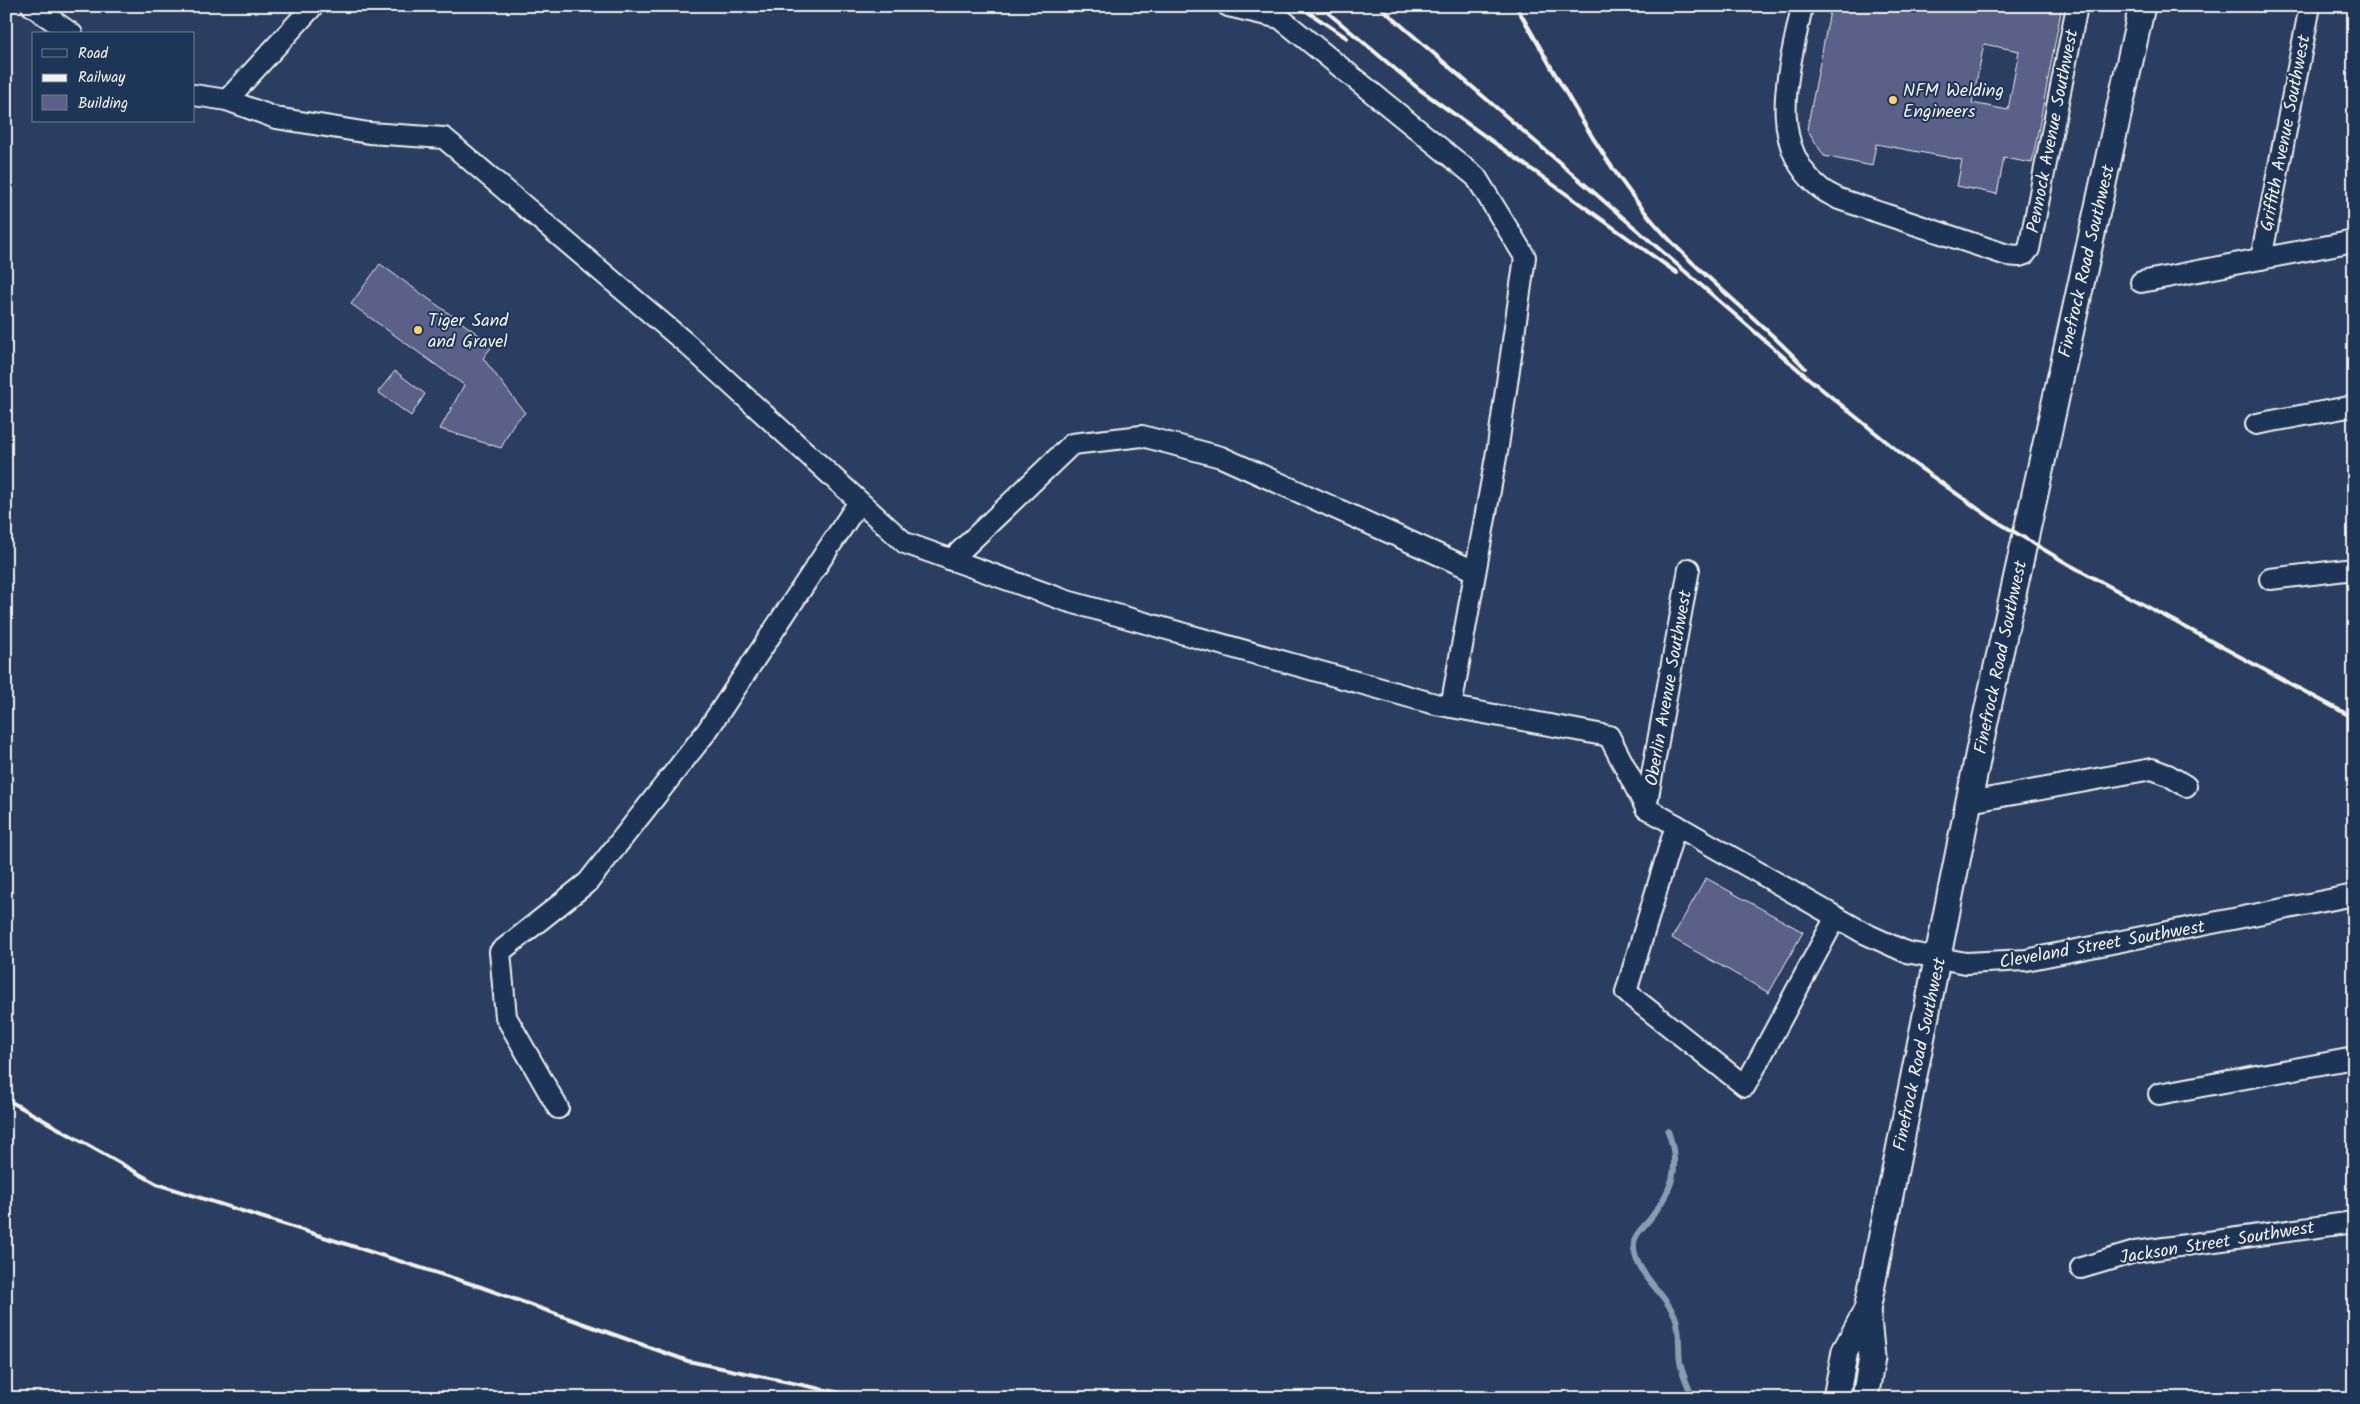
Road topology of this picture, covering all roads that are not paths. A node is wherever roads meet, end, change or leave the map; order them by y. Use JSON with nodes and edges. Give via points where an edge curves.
{"nodes":[{"id":1,"x":32,"y":6,"type":"edge"},
{"id":2,"x":313,"y":6,"type":"edge"},
{"id":3,"x":1228,"y":6,"type":"edge"},
{"id":4,"x":1802,"y":6,"type":"edge"},
{"id":5,"x":2077,"y":6,"type":"edge"},
{"id":6,"x":2142,"y":6,"type":"edge"},
{"id":7,"x":2310,"y":6,"type":"edge"},
{"id":8,"x":69,"y":32,"type":"edge"},
{"id":9,"x":195,"y":95,"type":"edge"},
{"id":10,"x":227,"y":100,"type":"junction"},
{"id":11,"x":2354,"y":241,"type":"edge"},
{"id":12,"x":2261,"y":259,"type":"junction"},
{"id":13,"x":2141,"y":282,"type":"dead end"},
{"id":14,"x":2354,"y":406,"type":"edge"},
{"id":15,"x":2256,"y":424,"type":"dead end"},
{"id":16,"x":859,"y":502,"type":"junction"},
{"id":17,"x":951,"y":560,"type":"junction"},
{"id":18,"x":1690,"y":569,"type":"dead end"},
{"id":19,"x":2354,"y":569,"type":"edge"},
{"id":20,"x":1475,"y":571,"type":"junction"},
{"id":21,"x":2270,"y":579,"type":"dead end"},
{"id":22,"x":1451,"y":707,"type":"junction"},
{"id":23,"x":2186,"y":786,"type":"dead end"},
{"id":24,"x":1969,"y":802,"type":"junction"},
{"id":25,"x":1646,"y":808,"type":"junction"},
{"id":26,"x":1676,"y":825,"type":"junction"},
{"id":27,"x":2354,"y":895,"type":"edge"},
{"id":28,"x":1836,"y":917,"type":"junction"},
{"id":29,"x":1938,"y":960,"type":"junction"},
{"id":30,"x":2354,"y":1058,"type":"edge"},
{"id":31,"x":2159,"y":1094,"type":"dead end"},
{"id":32,"x":558,"y":1108,"type":"dead end"},
{"id":33,"x":2354,"y":1222,"type":"edge"},
{"id":34,"x":2080,"y":1268,"type":"dead end"},
{"id":35,"x":1867,"y":1310,"type":"junction"},
{"id":36,"x":1836,"y":1398,"type":"edge"},
{"id":37,"x":1864,"y":1398,"type":"edge"}],
"edges":[{"from":1,"to":8,"type":"street"},
{"from":2,"to":10,"type":"street"},
{"from":3,"to":20,"type":"street","via":[[1280,18],[1476,177],[1525,257],[1498,446]]},
{"from":4,"to":5,"type":"street","name":"Pennock Avenue Southwest","via":[[1785,98],[1788,138],[1794,155],[1819,188],[1839,199],[2007,255],[2019,256],[2029,249],[2039,206]]},
{"from":6,"to":24,"type":"main road","name":"Finefrock Road Southwest"},
{"from":7,"to":12,"type":"street","name":"Griffith Avenue Southwest"},
{"from":9,"to":10,"type":"street"},
{"from":10,"to":16,"type":"street","via":[[276,118],[369,133],[444,138],[687,344]]},
{"from":11,"to":12,"type":"street"},
{"from":12,"to":13,"type":"street"},
{"from":14,"to":15,"type":"street"},
{"from":16,"to":17,"type":"street","via":[[905,543]]},
{"from":16,"to":32,"type":"street","via":[[707,731],[588,882],[500,952],[506,1016]]},
{"from":17,"to":20,"type":"street","via":[[1072,444],[1142,436],[1221,457]]},
{"from":17,"to":22,"type":"street","via":[[1067,601]]},
{"from":18,"to":25,"type":"street","name":"Oberlin Avenue Southwest"},
{"from":19,"to":21,"type":"street"},
{"from":20,"to":22,"type":"street"},
{"from":22,"to":25,"type":"street","via":[[1609,736]]},
{"from":23,"to":24,"type":"street","via":[[2152,769]]},
{"from":24,"to":29,"type":"main road","name":"Finefrock Road Southwest"},
{"from":25,"to":26,"type":"street","name":"Cleveland Street Southwest"},
{"from":26,"to":28,"type":"street","name":"Cleveland Street Southwest"},
{"from":26,"to":28,"type":"street","via":[[1626,992],[1745,1086]]},
{"from":27,"to":29,"type":"street","name":"Cleveland Street Southwest","via":[[2026,960],[1981,964]]},
{"from":28,"to":29,"type":"street","name":"Cleveland Street Southwest","via":[[1892,946]]},
{"from":29,"to":35,"type":"main road","name":"Finefrock Road Southwest"},
{"from":30,"to":31,"type":"street"},
{"from":33,"to":34,"type":"street","name":"Jackson Street Southwest","via":[[2135,1252]]},
{"from":35,"to":36,"type":"main road","name":"Finefrock Road Southwest","via":[[1845,1351]]},
{"from":35,"to":37,"type":"main road","name":"Finefrock Road Southwest","via":[[1872,1358]]}]}
